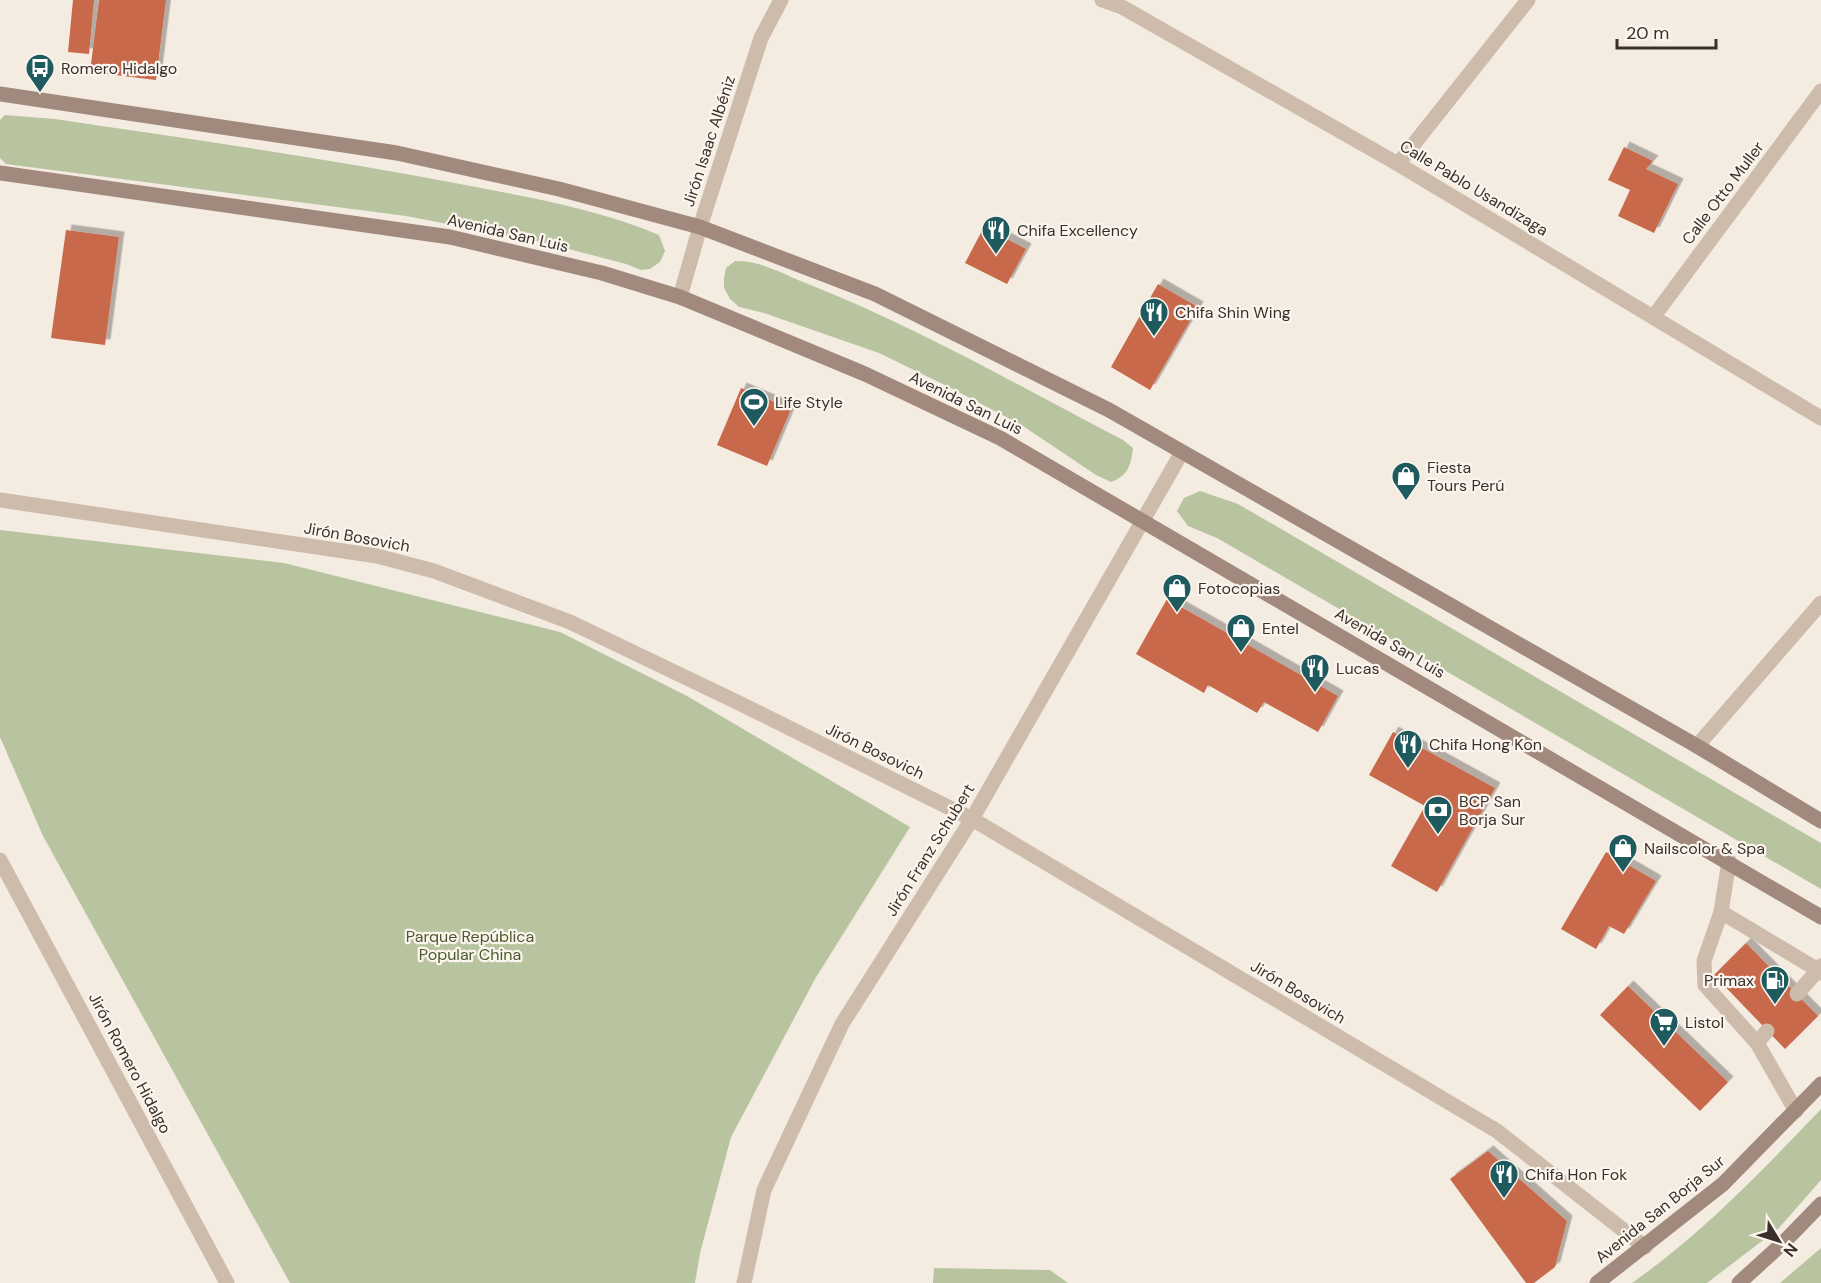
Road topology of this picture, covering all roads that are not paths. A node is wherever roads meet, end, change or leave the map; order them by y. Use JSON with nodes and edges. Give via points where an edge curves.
{"nodes":[{"id":1,"x":781,"y":0,"type":"edge"},
{"id":2,"x":1102,"y":0,"type":"edge"},
{"id":3,"x":1528,"y":0,"type":"edge"},
{"id":4,"x":1125,"y":4,"type":"edge"},
{"id":5,"x":1821,"y":91,"type":"edge"},
{"id":6,"x":0,"y":94,"type":"edge"},
{"id":7,"x":1398,"y":164,"type":"junction"},
{"id":8,"x":0,"y":173,"type":"edge"},
{"id":9,"x":700,"y":227,"type":"junction"},
{"id":10,"x":680,"y":297,"type":"junction"},
{"id":11,"x":1654,"y":316,"type":"junction"},
{"id":12,"x":1821,"y":418,"type":"edge"},
{"id":13,"x":1182,"y":452,"type":"junction"},
{"id":14,"x":0,"y":500,"type":"edge"},
{"id":15,"x":1143,"y":521,"type":"junction"},
{"id":16,"x":1821,"y":603,"type":"edge"},
{"id":17,"x":1697,"y":746,"type":"junction"},
{"id":18,"x":972,"y":819,"type":"junction"},
{"id":19,"x":1821,"y":821,"type":"edge"},
{"id":20,"x":0,"y":860,"type":"edge"},
{"id":21,"x":1729,"y":861,"type":"junction"},
{"id":22,"x":1721,"y":912,"type":"junction"},
{"id":23,"x":1821,"y":916,"type":"edge"},
{"id":24,"x":1820,"y":970,"type":"edge"},
{"id":25,"x":1797,"y":994,"type":"dead end"},
{"id":26,"x":1821,"y":1084,"type":"edge"},
{"id":27,"x":1796,"y":1111,"type":"junction"},
{"id":28,"x":1821,"y":1204,"type":"edge"},
{"id":29,"x":1645,"y":1247,"type":"junction"},
{"id":30,"x":227,"y":1283,"type":"edge"},
{"id":31,"x":744,"y":1283,"type":"edge"},
{"id":32,"x":1597,"y":1283,"type":"edge"},
{"id":33,"x":1739,"y":1283,"type":"edge"}],
"edges":[{"from":1,"to":9,"type":"street","name":"Jirón Isaac Albéniz","via":[[761,38]]},
{"from":2,"to":4,"type":"street","name":"Calle Pablo Usandizaga"},
{"from":3,"to":7,"type":"street"},
{"from":4,"to":7,"type":"street","name":"Calle Pablo Usandizaga"},
{"from":5,"to":11,"type":"street","name":"Calle Otto Muller"},
{"from":6,"to":9,"type":"main road","via":[[397,153],[559,189]]},
{"from":7,"to":11,"type":"street","name":"Calle Pablo Usandizaga"},
{"from":8,"to":10,"type":"main road","name":"Avenida San Luis","via":[[450,237],[602,273]]},
{"from":9,"to":10,"type":"street","name":"Jirón Isaac Albéniz"},
{"from":9,"to":13,"type":"main road","via":[[875,294],[1109,410]]},
{"from":10,"to":15,"type":"main road","name":"Avenida San Luis","via":[[865,374],[1000,438]]},
{"from":11,"to":12,"type":"street","name":"Calle Pablo Usandizaga"},
{"from":13,"to":15,"type":"street","name":"Jirón Franz Schubert"},
{"from":13,"to":17,"type":"main road"},
{"from":14,"to":18,"type":"street","name":"Jirón Bosovich","via":[[378,556],[434,571],[570,622]]},
{"from":15,"to":18,"type":"street","name":"Jirón Franz Schubert"},
{"from":15,"to":21,"type":"main road","name":"Avenida San Luis"},
{"from":16,"to":17,"type":"street"},
{"from":17,"to":19,"type":"main road"},
{"from":18,"to":29,"type":"street","name":"Jirón Bosovich","via":[[1497,1131]]},
{"from":18,"to":31,"type":"street","name":"Jirón Franz Schubert","via":[[842,1024],[764,1190]]},
{"from":20,"to":30,"type":"street","name":"Jirón Romero Hidalgo"},
{"from":21,"to":22,"type":"street"},
{"from":21,"to":23,"type":"main road","name":"Avenida San Luis"},
{"from":22,"to":24,"type":"street"},
{"from":22,"to":27,"type":"street","via":[[1704,961],[1705,985],[1762,1037]]},
{"from":24,"to":25,"type":"street"},
{"from":26,"to":27,"type":"main road","name":"Avenida San Borja Sur"},
{"from":27,"to":29,"type":"main road","name":"Avenida San Borja Sur","via":[[1723,1184]]},
{"from":28,"to":33,"type":"main road"},
{"from":29,"to":32,"type":"main road","name":"Avenida San Borja Sur"}]}
